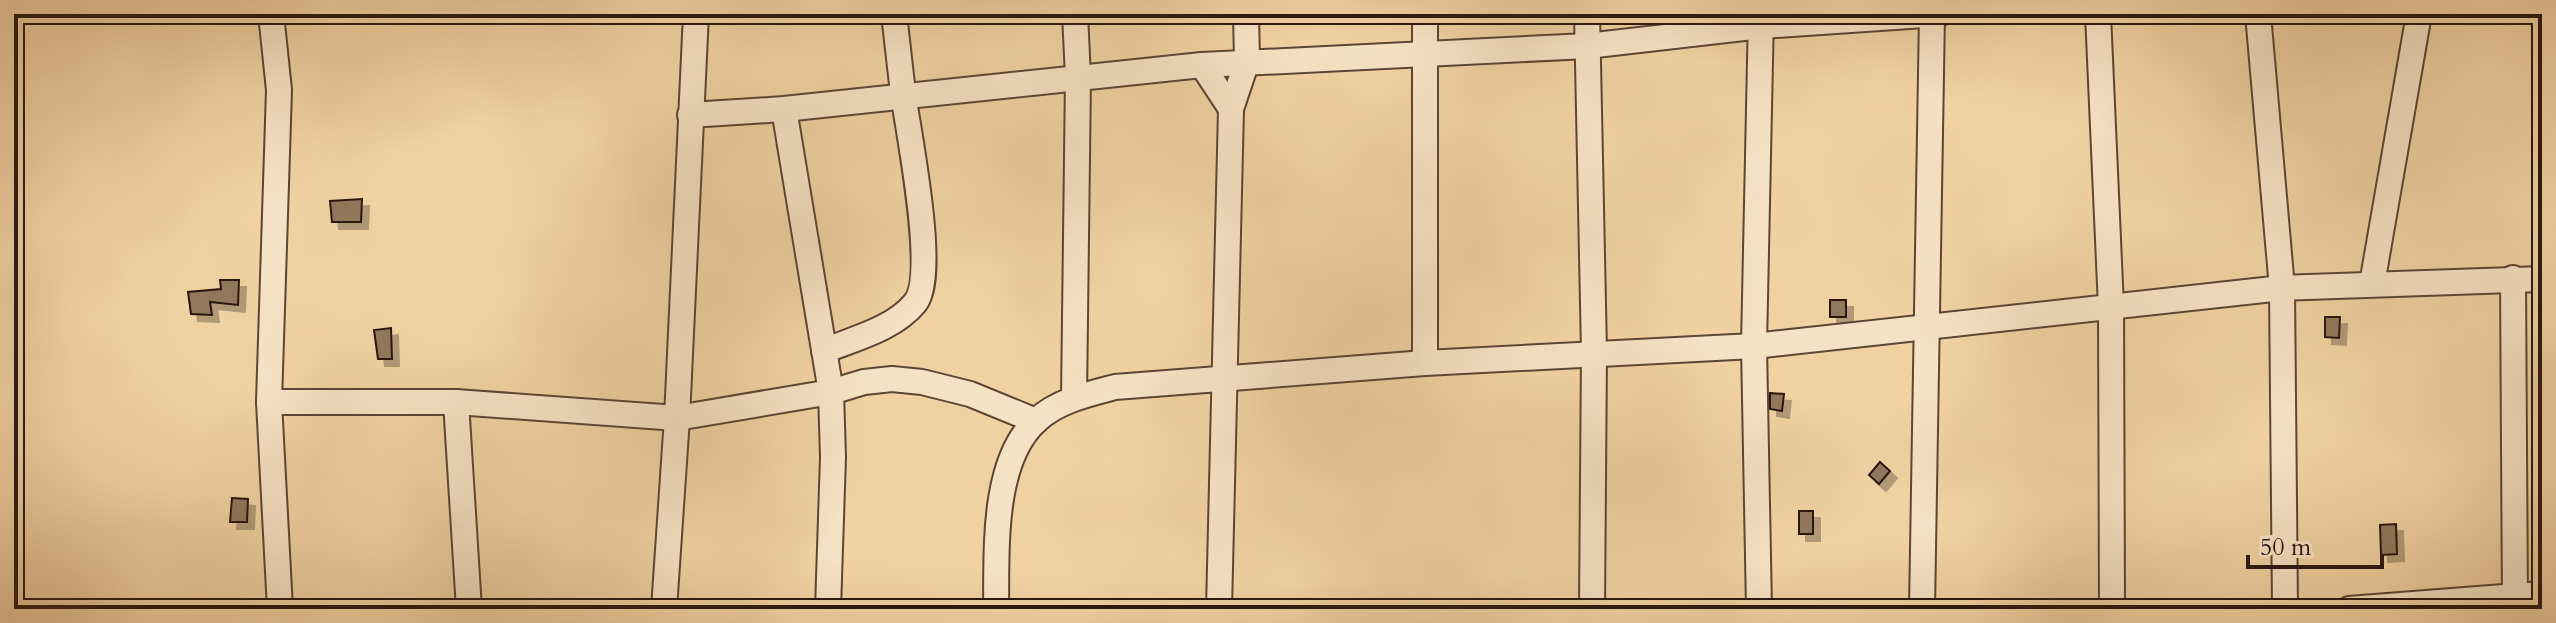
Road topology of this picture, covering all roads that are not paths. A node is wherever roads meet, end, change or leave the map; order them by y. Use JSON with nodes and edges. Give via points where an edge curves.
{"nodes":[{"id":1,"x":271,"y":14,"type":"edge"},
{"id":2,"x":696,"y":14,"type":"edge"},
{"id":3,"x":894,"y":14,"type":"edge"},
{"id":4,"x":1075,"y":14,"type":"edge"},
{"id":5,"x":1246,"y":14,"type":"edge"},
{"id":6,"x":1425,"y":14,"type":"edge"},
{"id":7,"x":1587,"y":14,"type":"edge"},
{"id":8,"x":1932,"y":14,"type":"edge"},
{"id":9,"x":1939,"y":14,"type":"edge"},
{"id":10,"x":2098,"y":14,"type":"edge"},
{"id":11,"x":2258,"y":14,"type":"edge"},
{"id":12,"x":2419,"y":14,"type":"edge"},
{"id":13,"x":1761,"y":20,"type":"edge"},
{"id":14,"x":1587,"y":46,"type":"junction"},
{"id":15,"x":1424,"y":55,"type":"junction"},
{"id":16,"x":1247,"y":61,"type":"junction"},
{"id":17,"x":1202,"y":65,"type":"junction"},
{"id":18,"x":1078,"y":77,"type":"junction"},
{"id":19,"x":904,"y":96,"type":"junction"},
{"id":20,"x":784,"y":109,"type":"junction"},
{"id":21,"x":1231,"y":109,"type":"junction"},
{"id":22,"x":690,"y":115,"type":"junction"},
{"id":23,"x":2513,"y":278,"type":"junction"},
{"id":24,"x":2542,"y":279,"type":"edge"},
{"id":25,"x":2372,"y":284,"type":"junction"},
{"id":26,"x":2282,"y":288,"type":"junction"},
{"id":27,"x":2111,"y":307,"type":"junction"},
{"id":28,"x":1927,"y":326,"type":"junction"},
{"id":29,"x":1754,"y":346,"type":"junction"},
{"id":30,"x":824,"y":351,"type":"junction"},
{"id":31,"x":1594,"y":352,"type":"junction"},
{"id":32,"x":1425,"y":363,"type":"junction"},
{"id":33,"x":1225,"y":377,"type":"junction"},
{"id":34,"x":831,"y":392,"type":"junction"},
{"id":35,"x":1074,"y":398,"type":"junction"},
{"id":36,"x":269,"y":402,"type":"junction"},
{"id":37,"x":456,"y":402,"type":"junction"},
{"id":38,"x":677,"y":418,"type":"junction"},
{"id":39,"x":1036,"y":421,"type":"junction"},
{"id":40,"x":2542,"y":594,"type":"edge"},
{"id":41,"x":2515,"y":603,"type":"edge"},
{"id":42,"x":280,"y":609,"type":"edge"},
{"id":43,"x":469,"y":609,"type":"edge"},
{"id":44,"x":664,"y":609,"type":"edge"},
{"id":45,"x":828,"y":609,"type":"edge"},
{"id":46,"x":996,"y":609,"type":"edge"},
{"id":47,"x":1219,"y":609,"type":"edge"},
{"id":48,"x":1592,"y":609,"type":"edge"},
{"id":49,"x":1759,"y":609,"type":"edge"},
{"id":50,"x":1922,"y":609,"type":"edge"},
{"id":51,"x":2112,"y":609,"type":"edge"},
{"id":52,"x":2285,"y":609,"type":"edge"},
{"id":53,"x":2349,"y":609,"type":"edge"}],
"edges":[{"from":1,"to":36,"type":"street","via":[[279,90]]},
{"from":2,"to":22,"type":"street"},
{"from":3,"to":19,"type":"street"},
{"from":4,"to":18,"type":"street"},
{"from":5,"to":16,"type":"street"},
{"from":6,"to":15,"type":"street"},
{"from":7,"to":14,"type":"street"},
{"from":8,"to":9,"type":"street"},
{"from":8,"to":13,"type":"street"},
{"from":8,"to":28,"type":"street"},
{"from":10,"to":27,"type":"street"},
{"from":11,"to":26,"type":"street"},
{"from":12,"to":25,"type":"street"},
{"from":13,"to":14,"type":"street"},
{"from":13,"to":29,"type":"street"},
{"from":14,"to":15,"type":"street"},
{"from":14,"to":31,"type":"street"},
{"from":15,"to":16,"type":"street"},
{"from":15,"to":32,"type":"street"},
{"from":16,"to":17,"type":"street"},
{"from":16,"to":21,"type":"street"},
{"from":17,"to":18,"type":"street"},
{"from":17,"to":21,"type":"street"},
{"from":18,"to":19,"type":"street"},
{"from":18,"to":35,"type":"street"},
{"from":19,"to":20,"type":"street"},
{"from":19,"to":30,"type":"street","via":[[915,153],[924,270],[917,301],[898,319]]},
{"from":20,"to":22,"type":"street"},
{"from":20,"to":30,"type":"street"},
{"from":21,"to":33,"type":"street"},
{"from":22,"to":38,"type":"street"},
{"from":23,"to":24,"type":"street"},
{"from":23,"to":25,"type":"street"},
{"from":23,"to":41,"type":"street"},
{"from":25,"to":26,"type":"street"},
{"from":26,"to":27,"type":"street"},
{"from":26,"to":52,"type":"street"},
{"from":27,"to":28,"type":"street"},
{"from":27,"to":51,"type":"street"},
{"from":28,"to":29,"type":"street"},
{"from":28,"to":50,"type":"street"},
{"from":29,"to":31,"type":"street"},
{"from":29,"to":49,"type":"street"},
{"from":30,"to":34,"type":"street"},
{"from":31,"to":32,"type":"street"},
{"from":31,"to":48,"type":"street"},
{"from":32,"to":33,"type":"street"},
{"from":33,"to":35,"type":"street","via":[[1115,387]]},
{"from":33,"to":47,"type":"street"},
{"from":34,"to":38,"type":"street"},
{"from":34,"to":39,"type":"street","via":[[878,381],[922,382],[970,394]]},
{"from":34,"to":45,"type":"street"},
{"from":35,"to":39,"type":"street"},
{"from":36,"to":37,"type":"street"},
{"from":36,"to":42,"type":"street"},
{"from":37,"to":38,"type":"street"},
{"from":37,"to":43,"type":"street"},
{"from":38,"to":44,"type":"street"},
{"from":39,"to":46,"type":"street","via":[[1018,445],[999,509]]},
{"from":40,"to":41,"type":"street"},
{"from":41,"to":53,"type":"street"}]}
